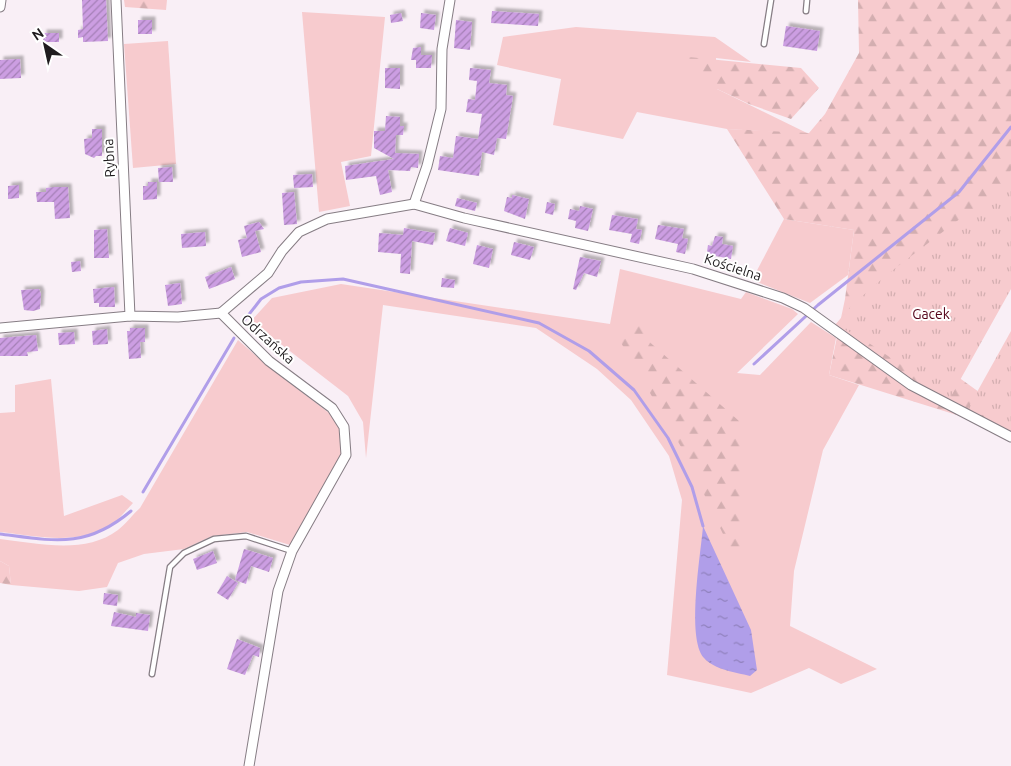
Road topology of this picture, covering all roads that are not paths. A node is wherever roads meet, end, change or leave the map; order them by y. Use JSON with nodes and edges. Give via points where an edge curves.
{"nodes":[{"id":1,"x":1,"y":0,"type":"edge"},
{"id":2,"x":116,"y":0,"type":"edge"},
{"id":3,"x":450,"y":0,"type":"edge"},
{"id":4,"x":771,"y":0,"type":"edge"},
{"id":5,"x":807,"y":0,"type":"edge"},
{"id":6,"x":0,"y":7,"type":"edge"},
{"id":7,"x":806,"y":11,"type":"dead end"},
{"id":8,"x":764,"y":44,"type":"dead end"},
{"id":9,"x":414,"y":204,"type":"junction"},
{"id":10,"x":221,"y":313,"type":"junction"},
{"id":11,"x":130,"y":316,"type":"junction"},
{"id":12,"x":0,"y":328,"type":"edge"},
{"id":13,"x":1011,"y":437,"type":"edge"},
{"id":14,"x":292,"y":551,"type":"junction"},
{"id":15,"x":152,"y":674,"type":"dead end"},
{"id":16,"x":250,"y":766,"type":"edge"}],
"edges":[{"from":1,"to":6,"type":"street"},
{"from":2,"to":11,"type":"street","name":"Rybna"},
{"from":3,"to":9,"type":"street","via":[[442,49],[441,109]]},
{"from":4,"to":8,"type":"lane"},
{"from":5,"to":7,"type":"lane"},
{"from":9,"to":10,"type":"street","name":"Odrzańska","via":[[327,219],[299,232],[268,273]]},
{"from":9,"to":13,"type":"street","name":"Kościelna","via":[[693,269],[783,298],[804,308],[911,385]]},
{"from":10,"to":11,"type":"street","via":[[178,317]]},
{"from":10,"to":14,"type":"street","name":"Odrzańska","via":[[270,361],[332,408],[344,427],[346,455]]},
{"from":11,"to":12,"type":"street"},
{"from":14,"to":15,"type":"lane","via":[[246,536],[214,540],[184,553],[170,567]]},
{"from":14,"to":16,"type":"street","name":"Odrzańska","via":[[278,591]]}]}
